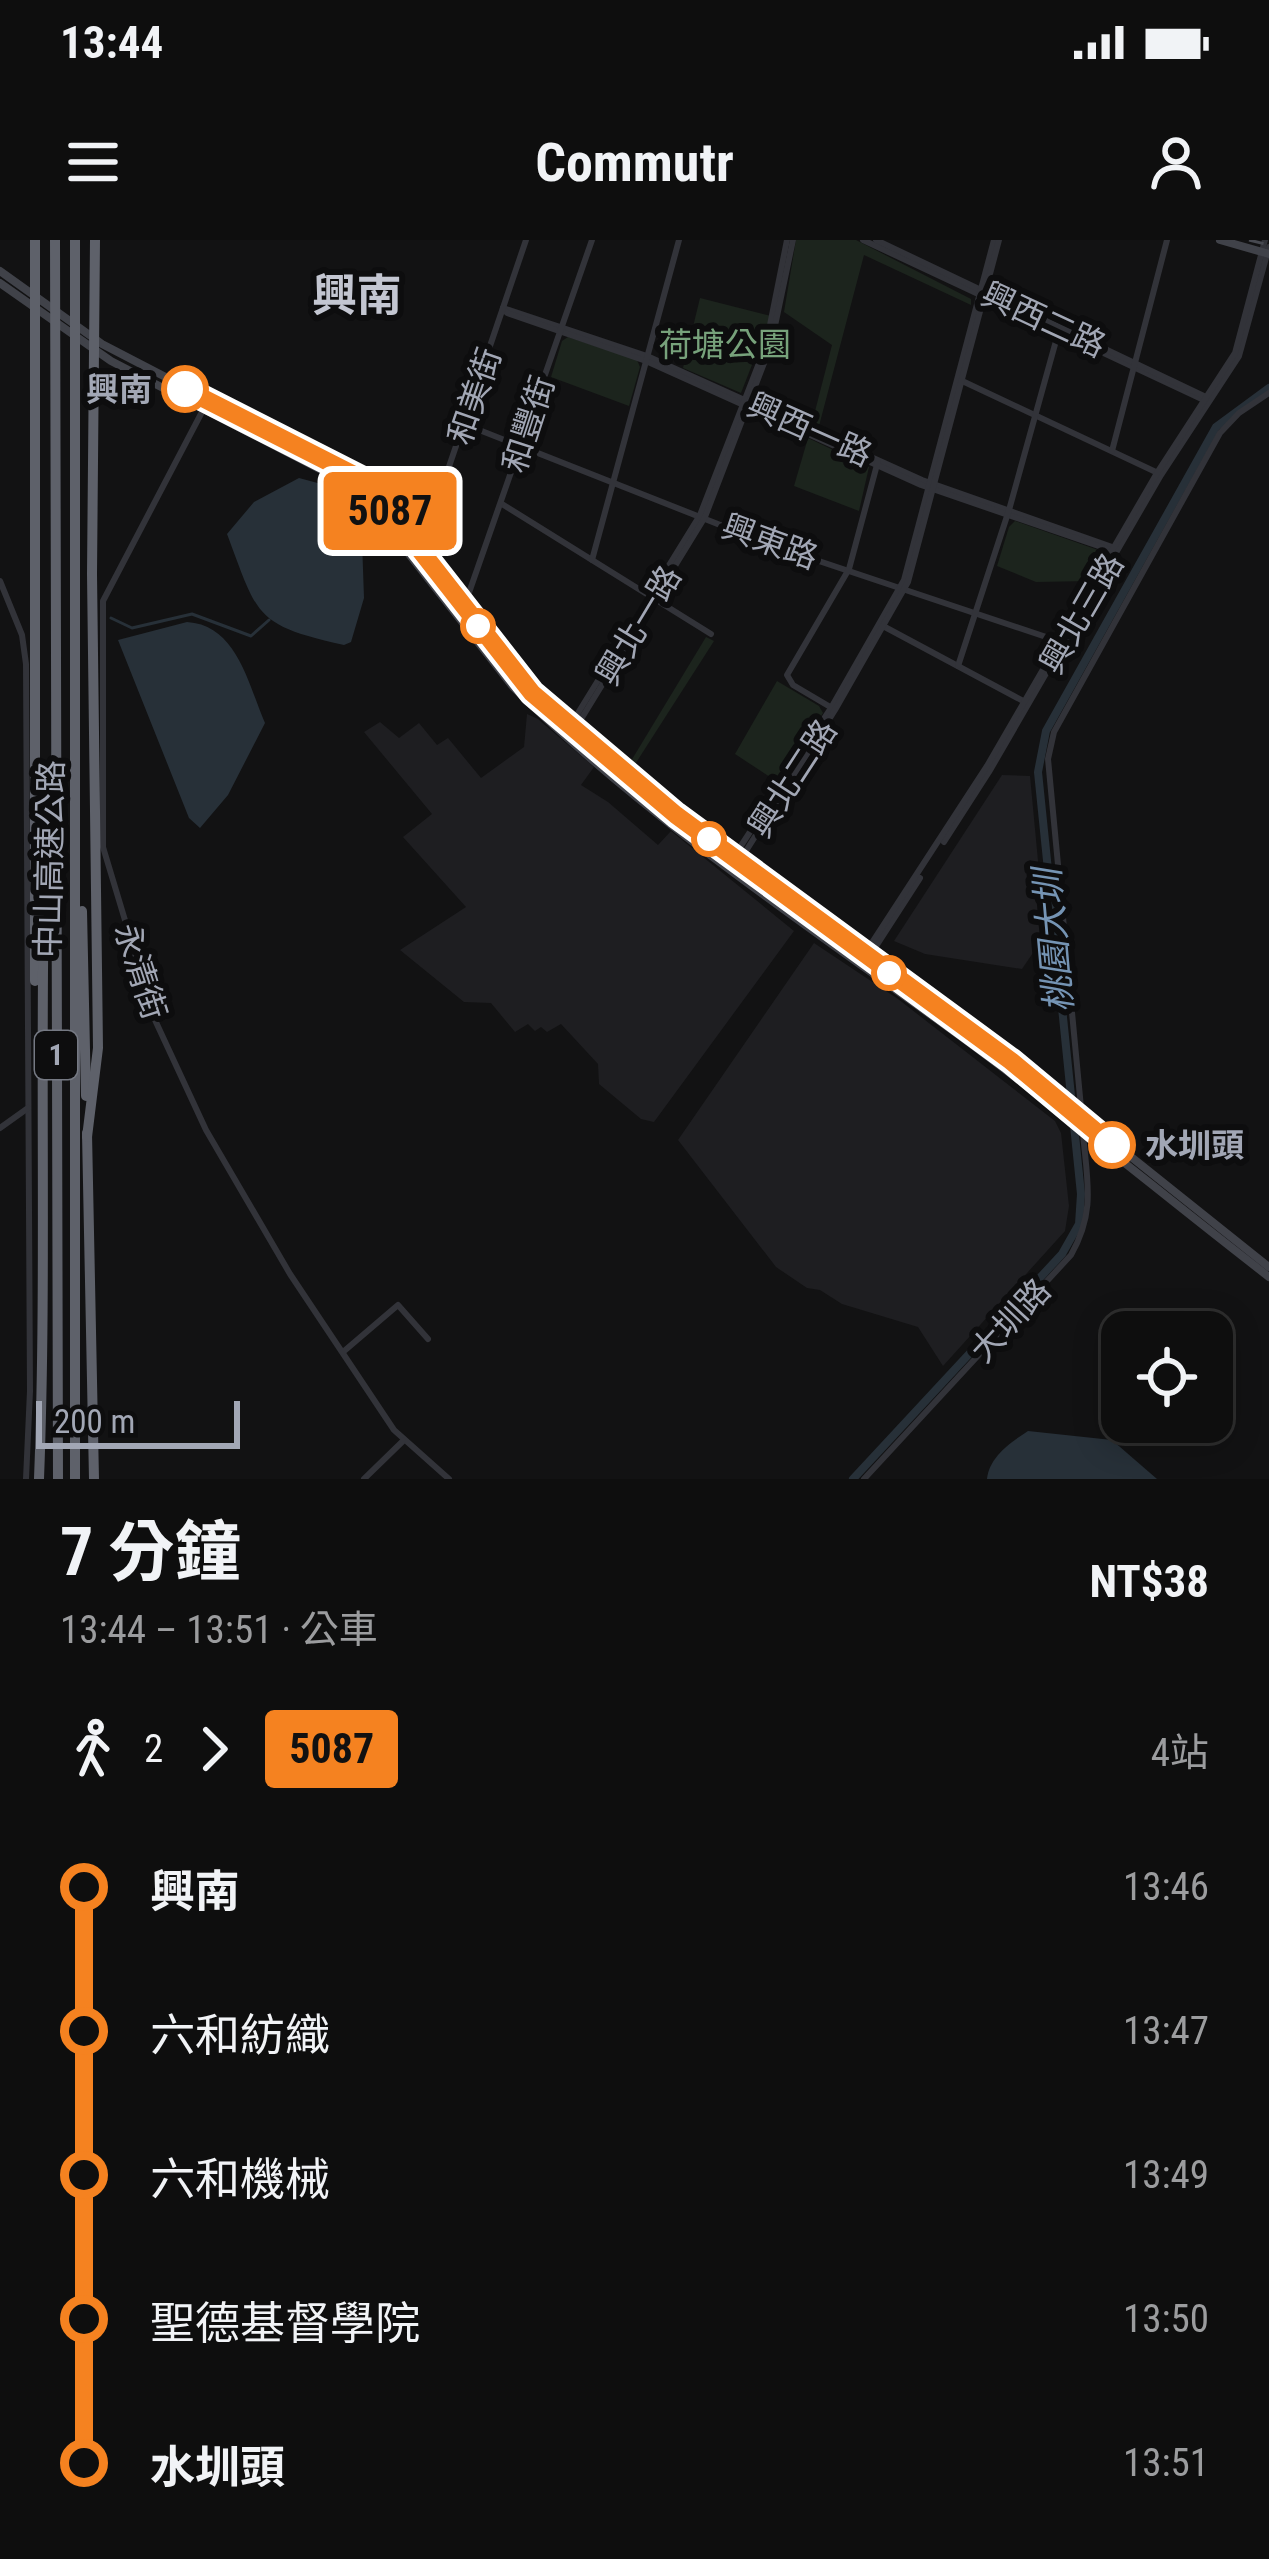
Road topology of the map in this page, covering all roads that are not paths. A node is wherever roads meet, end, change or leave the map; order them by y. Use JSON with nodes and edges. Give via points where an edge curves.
{"nodes":[{"id":1,"x":34,"y":240,"type":"edge"},
{"id":2,"x":55,"y":240,"type":"edge"},
{"id":3,"x":75,"y":240,"type":"edge"},
{"id":4,"x":94,"y":240,"type":"edge"},
{"id":5,"x":526,"y":240,"type":"edge"},
{"id":6,"x":592,"y":240,"type":"edge"},
{"id":7,"x":679,"y":240,"type":"edge"},
{"id":8,"x":790,"y":240,"type":"edge"},
{"id":9,"x":863,"y":240,"type":"edge"},
{"id":10,"x":876,"y":240,"type":"edge"},
{"id":11,"x":997,"y":240,"type":"edge"},
{"id":12,"x":1167,"y":240,"type":"edge"},
{"id":13,"x":1220,"y":240,"type":"edge"},
{"id":14,"x":1266,"y":249,"type":"edge"},
{"id":15,"x":0,"y":271,"type":"edge"},
{"id":16,"x":0,"y":283,"type":"edge"},
{"id":17,"x":982,"y":293,"type":"junction"},
{"id":18,"x":503,"y":308,"type":"junction"},
{"id":19,"x":561,"y":328,"type":"junction"},
{"id":20,"x":1059,"y":328,"type":"junction"},
{"id":21,"x":646,"y":358,"type":"junction"},
{"id":22,"x":1133,"y":363,"type":"junction"},
{"id":23,"x":959,"y":380,"type":"junction"},
{"id":24,"x":1269,"y":393,"type":"edge"},
{"id":25,"x":1207,"y":400,"type":"junction"},
{"id":26,"x":746,"y":403,"type":"junction"},
{"id":27,"x":205,"y":405,"type":"junction"},
{"id":28,"x":1035,"y":415,"type":"junction"},
{"id":29,"x":464,"y":424,"type":"junction"},
{"id":30,"x":520,"y":445,"type":"junction"},
{"id":31,"x":1112,"y":452,"type":"junction"},
{"id":32,"x":877,"y":462,"type":"junction"},
{"id":33,"x":1159,"y":474,"type":"junction"},
{"id":34,"x":614,"y":482,"type":"junction"},
{"id":35,"x":931,"y":486,"type":"junction"},
{"id":36,"x":502,"y":504,"type":"junction"},
{"id":37,"x":1008,"y":513,"type":"junction"},
{"id":38,"x":702,"y":516,"type":"junction"},
{"id":39,"x":1114,"y":549,"type":"junction"},
{"id":40,"x":421,"y":551,"type":"junction"},
{"id":41,"x":592,"y":560,"type":"junction"},
{"id":42,"x":849,"y":569,"type":"junction"},
{"id":43,"x":0,"y":581,"type":"edge"},
{"id":44,"x":902,"y":589,"type":"junction"},
{"id":45,"x":652,"y":597,"type":"junction"},
{"id":46,"x":464,"y":607,"type":"junction"},
{"id":47,"x":975,"y":614,"type":"junction"},
{"id":48,"x":883,"y":625,"type":"junction"},
{"id":49,"x":54,"y":630,"type":"junction"},
{"id":50,"x":711,"y":634,"type":"dead end"},
{"id":51,"x":1061,"y":643,"type":"junction"},
{"id":52,"x":1079,"y":648,"type":"dead end"},
{"id":53,"x":958,"y":666,"type":"junction"},
{"id":54,"x":77,"y":674,"type":"junction"},
{"id":55,"x":1025,"y":702,"type":"junction"},
{"id":56,"x":833,"y":709,"type":"junction"},
{"id":57,"x":571,"y":730,"type":"junction"},
{"id":58,"x":734,"y":862,"type":"junction"},
{"id":59,"x":865,"y":959,"type":"junction"},
{"id":60,"x":40,"y":1068,"type":"junction"},
{"id":61,"x":28,"y":1108,"type":"junction"},
{"id":62,"x":1082,"y":1119,"type":"junction"},
{"id":63,"x":0,"y":1128,"type":"edge"},
{"id":64,"x":1083,"y":1132,"type":"junction"},
{"id":65,"x":87,"y":1137,"type":"junction"},
{"id":66,"x":1269,"y":1267,"type":"edge"},
{"id":67,"x":1269,"y":1277,"type":"edge"},
{"id":68,"x":428,"y":1339,"type":"dead end"},
{"id":69,"x":343,"y":1352,"type":"junction"},
{"id":70,"x":403,"y":1441,"type":"junction"},
{"id":71,"x":26,"y":1479,"type":"edge"},
{"id":72,"x":39,"y":1479,"type":"edge"},
{"id":73,"x":58,"y":1479,"type":"edge"},
{"id":74,"x":75,"y":1479,"type":"edge"},
{"id":75,"x":94,"y":1479,"type":"edge"},
{"id":76,"x":364,"y":1479,"type":"edge"},
{"id":77,"x":449,"y":1479,"type":"edge"},
{"id":78,"x":864,"y":1479,"type":"edge"}],
"edges":[{"from":1,"to":60,"type":"highway","via":[[33,946]]},
{"from":2,"to":49,"type":"highway","name":"中山高速公路","number":"1"},
{"from":3,"to":54,"type":"highway","name":"中山高速公路","number":"1"},
{"from":4,"to":65,"type":"highway","via":[[98,1048]]},
{"from":5,"to":18,"type":"street","name":"和美街"},
{"from":6,"to":19,"type":"street","name":"和豐街"},
{"from":7,"to":21,"type":"street"},
{"from":8,"to":26,"type":"street","via":[[781,312]]},
{"from":9,"to":17,"type":"street"},
{"from":10,"to":17,"type":"street","name":"興西二路"},
{"from":11,"to":17,"type":"street","name":"興北二路"},
{"from":12,"to":22,"type":"street"},
{"from":13,"to":14,"type":"main road"},
{"from":14,"to":25,"type":"street","name":"興北三路","via":[[1235,353]]},
{"from":15,"to":27,"type":"main road"},
{"from":16,"to":27,"type":"main road","via":[[110,361]]},
{"from":17,"to":20,"type":"street","name":"興西二路"},
{"from":17,"to":23,"type":"street","name":"興北二路"},
{"from":18,"to":19,"type":"street","name":"興西一路"},
{"from":18,"to":29,"type":"street","name":"和美街"},
{"from":19,"to":21,"type":"street","name":"興西一路"},
{"from":19,"to":30,"type":"street","name":"和豐街"},
{"from":20,"to":22,"type":"street","name":"興西二路"},
{"from":20,"to":28,"type":"street"},
{"from":21,"to":26,"type":"street","name":"興西一路"},
{"from":21,"to":34,"type":"street"},
{"from":22,"to":25,"type":"street","name":"興西二路"},
{"from":22,"to":31,"type":"street"},
{"from":23,"to":28,"type":"street"},
{"from":23,"to":35,"type":"street","name":"興北二路"},
{"from":24,"to":62,"type":"street","via":[[1220,433],[1054,732],[1049,780]]},
{"from":25,"to":33,"type":"street","name":"興北三路"},
{"from":26,"to":32,"type":"street","name":"興西一路"},
{"from":26,"to":38,"type":"street","name":"興北一路"},
{"from":27,"to":40,"type":"main road","via":[[360,478]]},
{"from":27,"to":57,"type":"main road","via":[[358,489],[514,688]]},
{"from":27,"to":69,"type":"street","name":"永清街","via":[[103,601],[104,847],[141,977],[183,1084]]},
{"from":28,"to":31,"type":"street"},
{"from":28,"to":37,"type":"street"},
{"from":29,"to":30,"type":"street","name":"興東路"},
{"from":29,"to":40,"type":"street","name":"和美街"},
{"from":30,"to":34,"type":"street","name":"興東路"},
{"from":30,"to":36,"type":"street","name":"和豐街"},
{"from":31,"to":33,"type":"street"},
{"from":32,"to":35,"type":"street","name":"興西一路"},
{"from":32,"to":42,"type":"street"},
{"from":33,"to":39,"type":"street","name":"興北三路"},
{"from":34,"to":38,"type":"street","name":"興東路"},
{"from":34,"to":41,"type":"street"},
{"from":35,"to":37,"type":"street","name":"興西一路"},
{"from":35,"to":44,"type":"street","name":"興北二路"},
{"from":36,"to":41,"type":"street"},
{"from":36,"to":46,"type":"street","name":"和豐街"},
{"from":37,"to":39,"type":"street"},
{"from":37,"to":47,"type":"street"},
{"from":38,"to":42,"type":"street","name":"興東路"},
{"from":38,"to":45,"type":"street","name":"興北一路"},
{"from":39,"to":51,"type":"street","name":"興北三路"},
{"from":40,"to":46,"type":"main road"},
{"from":41,"to":45,"type":"street"},
{"from":42,"to":44,"type":"street","name":"興東路"},
{"from":42,"to":56,"type":"street","via":[[787,675]]},
{"from":43,"to":61,"type":"street","via":[[26,664]]},
{"from":44,"to":47,"type":"street","name":"興東路"},
{"from":44,"to":48,"type":"street","name":"興北二路"},
{"from":45,"to":50,"type":"street"},
{"from":45,"to":57,"type":"street","name":"興北一路"},
{"from":46,"to":57,"type":"main road"},
{"from":47,"to":51,"type":"street","name":"興東路"},
{"from":47,"to":53,"type":"street"},
{"from":48,"to":53,"type":"street"},
{"from":48,"to":56,"type":"street","name":"興北二路"},
{"from":49,"to":60,"type":"highway","number":"1"},
{"from":49,"to":73,"type":"highway","name":"中山高速公路","number":"1"},
{"from":51,"to":52,"type":"street","name":"興東路"},
{"from":51,"to":55,"type":"street","name":"興北三路"},
{"from":53,"to":55,"type":"street"},
{"from":54,"to":65,"type":"highway","number":"1"},
{"from":54,"to":74,"type":"highway","name":"中山高速公路","number":"1"},
{"from":55,"to":59,"type":"street","name":"興北三路","via":[[989,772]]},
{"from":56,"to":58,"type":"street","name":"興北二路"},
{"from":57,"to":58,"type":"main road","via":[[671,823]]},
{"from":58,"to":59,"type":"main road"},
{"from":59,"to":62,"type":"main road"},
{"from":59,"to":64,"type":"main road"},
{"from":60,"to":72,"type":"highway","number":"1"},
{"from":61,"to":63,"type":"street"},
{"from":61,"to":71,"type":"street"},
{"from":62,"to":66,"type":"main road"},
{"from":64,"to":67,"type":"main road"},
{"from":64,"to":78,"type":"street","name":"大圳路","via":[[1089,1205],[1071,1255]]},
{"from":65,"to":75,"type":"highway","number":"1"},
{"from":68,"to":69,"type":"street","via":[[398,1305]]},
{"from":69,"to":70,"type":"street","name":"永清街"},
{"from":70,"to":76,"type":"street"},
{"from":70,"to":77,"type":"street","name":"永清街"}]}
